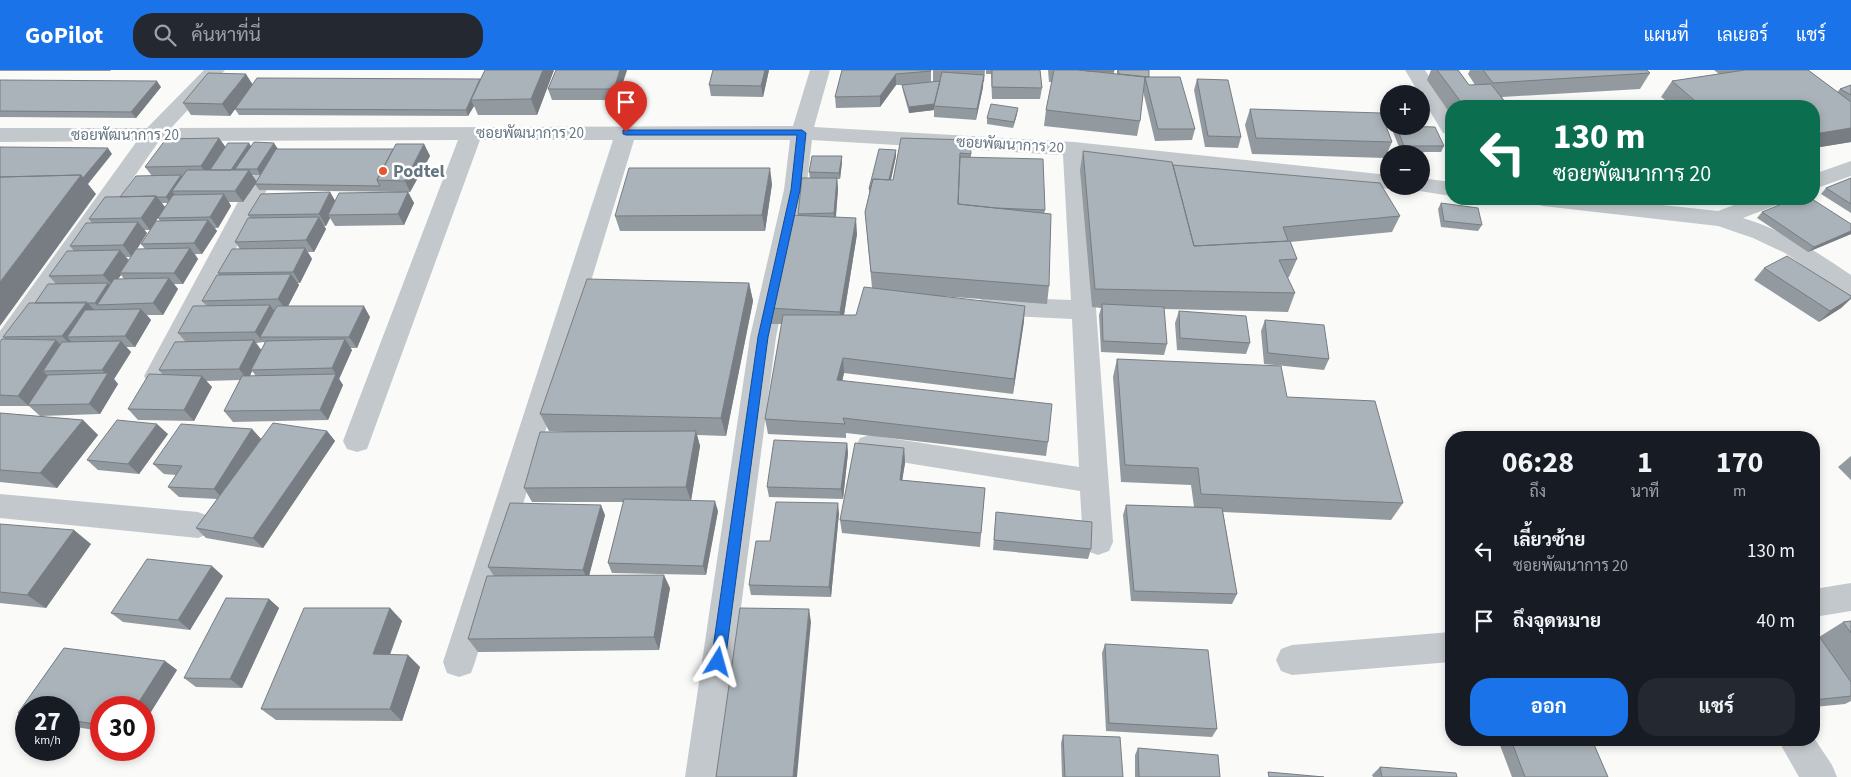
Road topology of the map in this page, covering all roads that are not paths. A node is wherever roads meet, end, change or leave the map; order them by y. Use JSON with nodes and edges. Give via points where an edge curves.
{"nodes":[{"id":1,"x":214,"y":70,"type":"edge"},
{"id":2,"x":820,"y":70,"type":"edge"},
{"id":3,"x":1415,"y":70,"type":"edge"},
{"id":4,"x":1445,"y":118,"type":"edge"},
{"id":5,"x":472,"y":132,"type":"junction"},
{"id":6,"x":626,"y":132,"type":"junction"},
{"id":7,"x":289,"y":133,"type":"junction"},
{"id":8,"x":802,"y":133,"type":"junction"},
{"id":9,"x":154,"y":134,"type":"junction"},
{"id":10,"x":0,"y":135,"type":"edge"},
{"id":11,"x":1074,"y":148,"type":"junction"},
{"id":12,"x":1851,"y":168,"type":"edge"},
{"id":13,"x":1820,"y":180,"type":"edge"},
{"id":14,"x":1380,"y":181,"type":"edge"},
{"id":15,"x":1430,"y":186,"type":"edge"},
{"id":16,"x":1445,"y":187,"type":"edge"},
{"id":17,"x":1596,"y":205,"type":"edge"},
{"id":18,"x":1756,"y":205,"type":"edge"},
{"id":19,"x":1720,"y":219,"type":"junction"},
{"id":20,"x":1851,"y":287,"type":"edge"},
{"id":21,"x":966,"y":305,"type":"edge"},
{"id":22,"x":1084,"y":310,"type":"junction"},
{"id":23,"x":0,"y":352,"type":"edge"},
{"id":24,"x":157,"y":376,"type":"edge"},
{"id":25,"x":357,"y":441,"type":"dead end"},
{"id":26,"x":870,"y":446,"type":"edge"},
{"id":27,"x":1095,"y":481,"type":"junction"},
{"id":28,"x":0,"y":506,"type":"edge"},
{"id":29,"x":198,"y":525,"type":"edge"},
{"id":30,"x":1098,"y":542,"type":"dead end"},
{"id":31,"x":1851,"y":597,"type":"edge"},
{"id":32,"x":1820,"y":602,"type":"edge"},
{"id":33,"x":1445,"y":647,"type":"edge"},
{"id":34,"x":1292,"y":660,"type":"dead end"},
{"id":35,"x":458,"y":662,"type":"dead end"},
{"id":36,"x":1799,"y":746,"type":"edge"},
{"id":37,"x":702,"y":777,"type":"edge"},
{"id":38,"x":1820,"y":777,"type":"edge"}],
"edges":[{"from":1,"to":9,"type":"street"},
{"from":2,"to":8,"type":"street"},
{"from":3,"to":4,"type":"street"},
{"from":5,"to":6,"type":"street","name":"ซอยพัฒนาการ 20"},
{"from":5,"to":7,"type":"street","name":"ซอยพัฒนาการ 20"},
{"from":5,"to":25,"type":"street"},
{"from":6,"to":8,"type":"street","name":"ซอยพัฒนาการ 20"},
{"from":6,"to":35,"type":"street"},
{"from":7,"to":9,"type":"street","name":"ซอยพัฒนาการ 20"},
{"from":7,"to":24,"type":"street"},
{"from":8,"to":11,"type":"street","name":"ซอยพัฒนาการ 20"},
{"from":8,"to":37,"type":"street","via":[[795,190],[763,337]]},
{"from":9,"to":10,"type":"street","name":"ซอยพัฒนาการ 20"},
{"from":9,"to":23,"type":"street"},
{"from":11,"to":14,"type":"street","name":"ซอยพัฒนาการ 20"},
{"from":11,"to":22,"type":"street"},
{"from":12,"to":13,"type":"street"},
{"from":15,"to":16,"type":"street"},
{"from":17,"to":19,"type":"street"},
{"from":18,"to":19,"type":"street"},
{"from":19,"to":20,"type":"street","via":[[1761,232],[1793,247]]},
{"from":21,"to":22,"type":"street"},
{"from":22,"to":27,"type":"street"},
{"from":26,"to":27,"type":"street"},
{"from":27,"to":30,"type":"street"},
{"from":28,"to":29,"type":"street"},
{"from":31,"to":32,"type":"street"},
{"from":33,"to":34,"type":"street"},
{"from":36,"to":38,"type":"street"}]}
